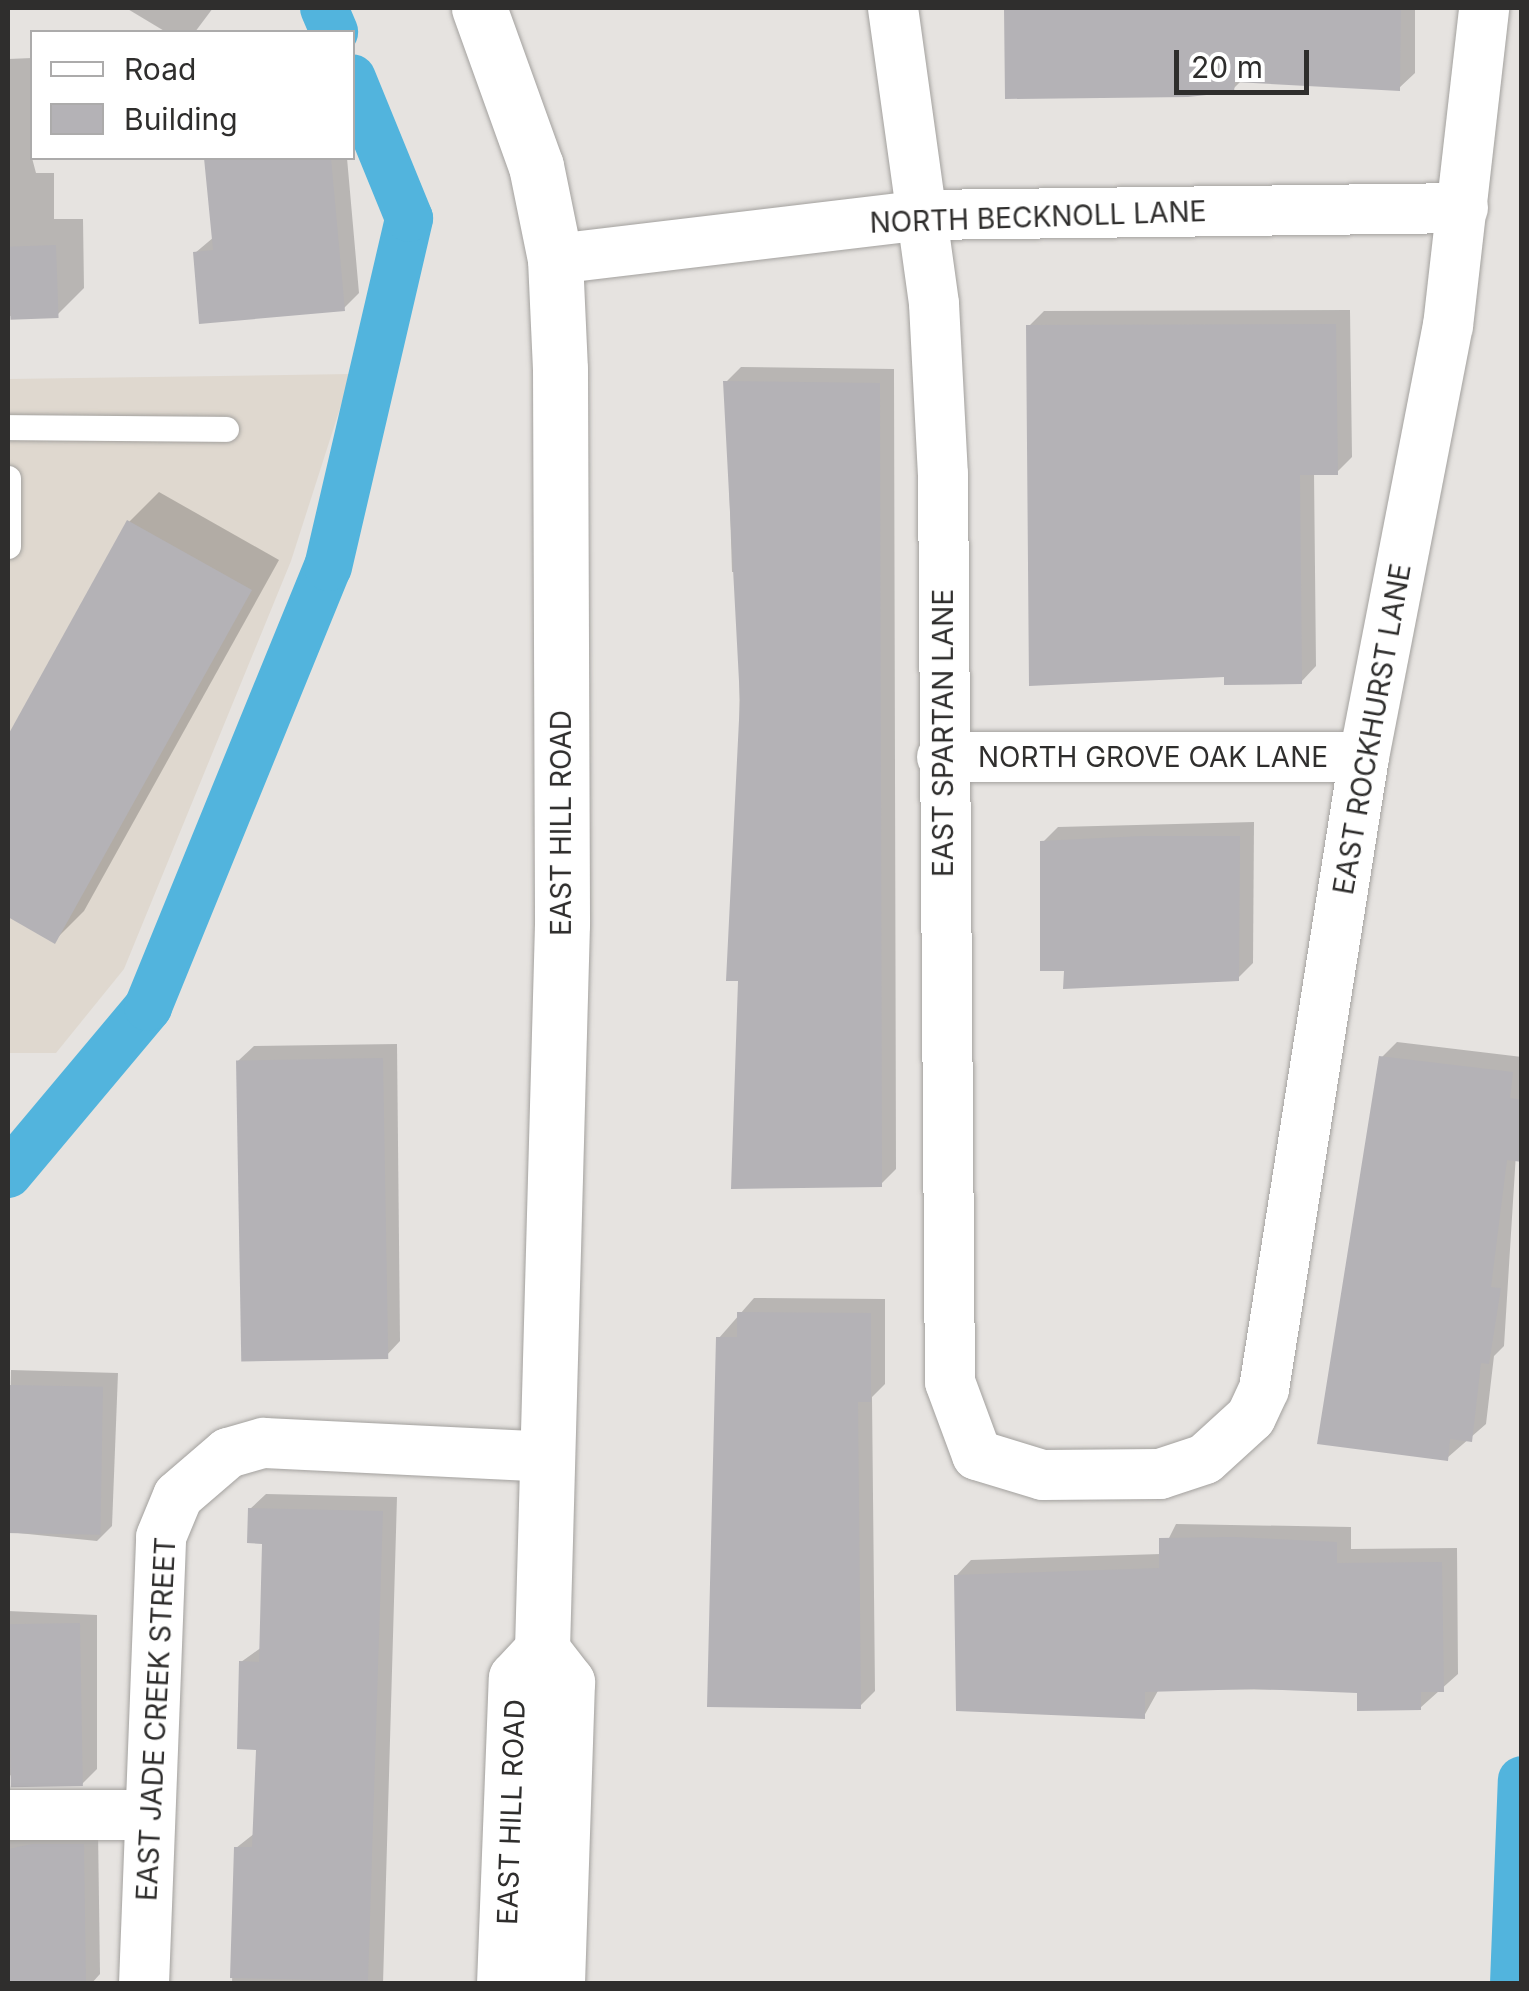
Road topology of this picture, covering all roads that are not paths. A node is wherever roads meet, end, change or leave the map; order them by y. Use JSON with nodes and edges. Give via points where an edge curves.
{"nodes":[{"id":1,"x":479,"y":8,"type":"edge"},
{"id":2,"x":893,"y":8,"type":"edge"},
{"id":3,"x":1484,"y":8,"type":"edge"},
{"id":4,"x":1462,"y":208,"type":"junction"},
{"id":5,"x":924,"y":215,"type":"junction"},
{"id":6,"x":555,"y":259,"type":"junction"},
{"id":7,"x":8,"y":427,"type":"edge"},
{"id":8,"x":226,"y":430,"type":"dead end"},
{"id":9,"x":8,"y":478,"type":"edge"},
{"id":10,"x":8,"y":546,"type":"edge"},
{"id":11,"x":942,"y":758,"type":"junction"},
{"id":12,"x":1364,"y":758,"type":"junction"},
{"id":13,"x":1230,"y":1441,"type":"joint"},
{"id":14,"x":548,"y":1457,"type":"junction"},
{"id":15,"x":542,"y":1650,"type":"junction"},
{"id":16,"x":8,"y":1814,"type":"edge"},
{"id":17,"x":150,"y":1815,"type":"junction"},
{"id":18,"x":144,"y":1984,"type":"edge"},
{"id":19,"x":504,"y":1984,"type":"edge"},
{"id":20,"x":557,"y":1984,"type":"edge"}],
"edges":[{"from":1,"to":6,"type":"street","name":"EAST HILL ROAD","via":[[519,99]]},
{"from":2,"to":5,"type":"street","name":"EAST SPARTAN LANE"},
{"from":3,"to":4,"type":"street","name":"EAST ROCKHURST LANE"},
{"from":4,"to":5,"type":"street","name":"NORTH BECKNOLL LANE"},
{"from":4,"to":12,"type":"street","name":"EAST ROCKHURST LANE"},
{"from":5,"to":6,"type":"street","name":"NORTH BECKNOLL LANE"},
{"from":5,"to":11,"type":"street","name":"EAST SPARTAN LANE","via":[[943,474]]},
{"from":6,"to":14,"type":"street","name":"EAST HILL ROAD","via":[[562,924]]},
{"from":7,"to":8,"type":"lane"},
{"from":9,"to":10,"type":"lane"},
{"from":11,"to":12,"type":"street","name":"NORTH GROVE OAK LANE"},
{"from":11,"to":13,"type":"street","name":"EAST SPARTAN LANE","via":[[950,1382],[977,1455],[1044,1475],[1160,1474]]},
{"from":12,"to":13,"type":"street","name":"EAST ROCKHURST LANE","via":[[1264,1389]]},
{"from":14,"to":15,"type":"street","name":"EAST HILL ROAD"},
{"from":14,"to":17,"type":"street","name":"EAST JADE CREEK STREET","via":[[264,1443],[205,1468],[178,1496],[161,1537]]},
{"from":15,"to":19,"type":"street","name":"EAST HILL ROAD","via":[[516,1678]]},
{"from":15,"to":20,"type":"street","name":"EAST HILL ROAD","via":[[568,1682]]},
{"from":16,"to":17,"type":"street"},
{"from":17,"to":18,"type":"street","name":"EAST JADE CREEK STREET"}]}
